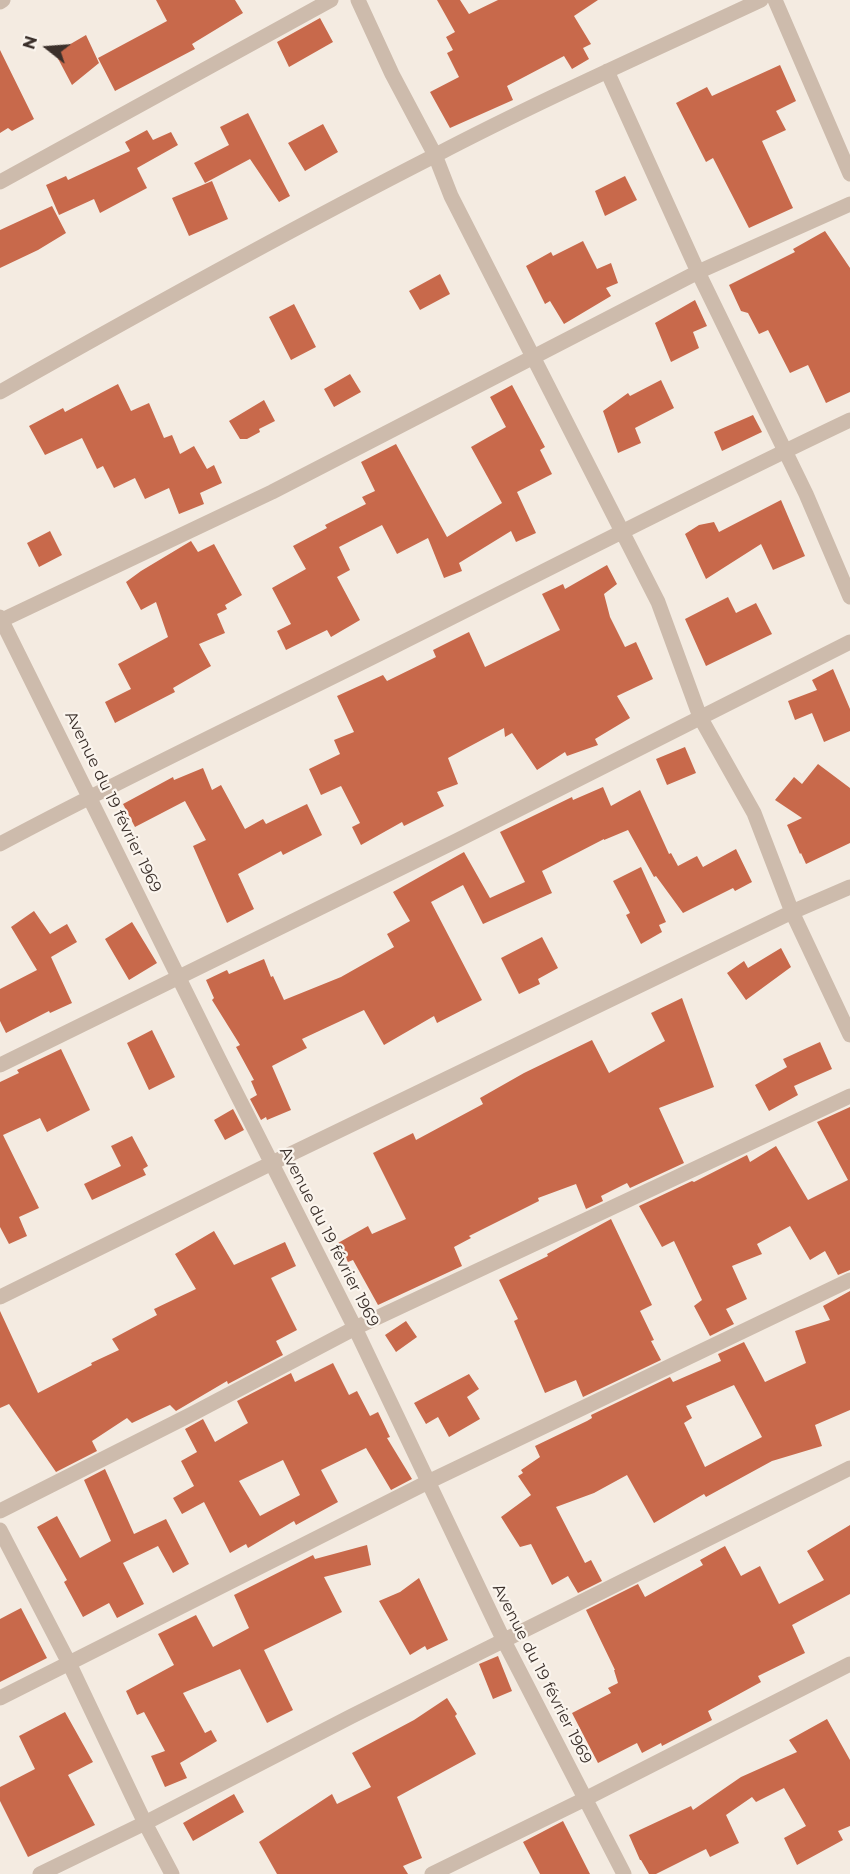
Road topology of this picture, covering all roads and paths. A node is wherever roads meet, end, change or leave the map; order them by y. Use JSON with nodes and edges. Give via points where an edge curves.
{"nodes":[{"id":1,"x":332,"y":0,"type":"edge"},
{"id":2,"x":358,"y":0,"type":"edge"},
{"id":3,"x":761,"y":0,"type":"edge"},
{"id":4,"x":775,"y":0,"type":"edge"},
{"id":5,"x":607,"y":71,"type":"junction"},
{"id":6,"x":435,"y":155,"type":"junction"},
{"id":7,"x":850,"y":174,"type":"edge"},
{"id":8,"x":0,"y":182,"type":"edge"},
{"id":9,"x":850,"y":204,"type":"edge"},
{"id":10,"x":698,"y":272,"type":"junction"},
{"id":11,"x":533,"y":358,"type":"junction"},
{"id":12,"x":0,"y":392,"type":"edge"},
{"id":13,"x":850,"y":420,"type":"edge"},
{"id":14,"x":785,"y":451,"type":"junction"},
{"id":15,"x":621,"y":532,"type":"junction"},
{"id":16,"x":850,"y":597,"type":"edge"},
{"id":17,"x":1,"y":619,"type":"edge"},
{"id":18,"x":850,"y":642,"type":"edge"},
{"id":19,"x":700,"y":717,"type":"junction"},
{"id":20,"x":89,"y":796,"type":"junction"},
{"id":21,"x":0,"y":844,"type":"edge"},
{"id":22,"x":850,"y":887,"type":"edge"},
{"id":23,"x":792,"y":912,"type":"junction"},
{"id":24,"x":180,"y":976,"type":"junction"},
{"id":25,"x":850,"y":1035,"type":"edge"},
{"id":26,"x":0,"y":1065,"type":"edge"},
{"id":27,"x":850,"y":1096,"type":"edge"},
{"id":28,"x":272,"y":1163,"type":"junction"},
{"id":29,"x":850,"y":1280,"type":"edge"},
{"id":30,"x":0,"y":1298,"type":"edge"},
{"id":31,"x":355,"y":1328,"type":"junction"},
{"id":32,"x":850,"y":1468,"type":"edge"},
{"id":33,"x":428,"y":1482,"type":"junction"},
{"id":34,"x":0,"y":1511,"type":"edge"},
{"id":35,"x":0,"y":1530,"type":"edge"},
{"id":36,"x":504,"y":1641,"type":"junction"},
{"id":37,"x":69,"y":1663,"type":"junction"},
{"id":38,"x":850,"y":1664,"type":"edge"},
{"id":39,"x":0,"y":1698,"type":"edge"},
{"id":40,"x":585,"y":1799,"type":"junction"},
{"id":41,"x":145,"y":1823,"type":"junction"},
{"id":42,"x":40,"y":1874,"type":"edge"},
{"id":43,"x":172,"y":1874,"type":"edge"},
{"id":44,"x":432,"y":1874,"type":"edge"},
{"id":45,"x":624,"y":1874,"type":"edge"}],
"edges":[{"from":1,"to":8,"type":"street"},
{"from":2,"to":6,"type":"street"},
{"from":3,"to":5,"type":"street"},
{"from":4,"to":7,"type":"street"},
{"from":5,"to":6,"type":"street"},
{"from":5,"to":10,"type":"street"},
{"from":6,"to":11,"type":"street","via":[[451,196]]},
{"from":6,"to":12,"type":"street","via":[[201,278]]},
{"from":9,"to":10,"type":"street"},
{"from":10,"to":11,"type":"street"},
{"from":10,"to":14,"type":"street"},
{"from":11,"to":15,"type":"street"},
{"from":11,"to":17,"type":"street","via":[[272,492]]},
{"from":13,"to":14,"type":"street"},
{"from":14,"to":15,"type":"street"},
{"from":14,"to":16,"type":"street"},
{"from":15,"to":19,"type":"street","via":[[658,602]]},
{"from":15,"to":20,"type":"street"},
{"from":17,"to":20,"type":"street","name":"Avenue du 19 février 1969"},
{"from":18,"to":19,"type":"street"},
{"from":19,"to":23,"type":"street","via":[[754,813]]},
{"from":19,"to":24,"type":"street"},
{"from":20,"to":21,"type":"street"},
{"from":20,"to":24,"type":"street","name":"Avenue du 19 février 1969"},
{"from":22,"to":23,"type":"street"},
{"from":23,"to":25,"type":"street"},
{"from":23,"to":28,"type":"street"},
{"from":24,"to":26,"type":"street"},
{"from":24,"to":28,"type":"street","name":"Avenue du 19 février 1969"},
{"from":27,"to":31,"type":"street"},
{"from":28,"to":30,"type":"street"},
{"from":28,"to":31,"type":"street","name":"Avenue du 19 février 1969"},
{"from":29,"to":33,"type":"street"},
{"from":31,"to":33,"type":"street","name":"Avenue du 19 février 1969"},
{"from":31,"to":34,"type":"street"},
{"from":32,"to":36,"type":"street"},
{"from":33,"to":36,"type":"street","name":"Avenue du 19 février 1969"},
{"from":33,"to":37,"type":"street"},
{"from":35,"to":37,"type":"street"},
{"from":36,"to":40,"type":"street","name":"Avenue du 19 février 1969"},
{"from":36,"to":41,"type":"street"},
{"from":37,"to":39,"type":"street"},
{"from":37,"to":41,"type":"street"},
{"from":38,"to":40,"type":"street"},
{"from":40,"to":44,"type":"street"},
{"from":40,"to":45,"type":"street","name":"Avenue du 19 février 1969"},
{"from":41,"to":42,"type":"street"},
{"from":41,"to":43,"type":"street"}]}
